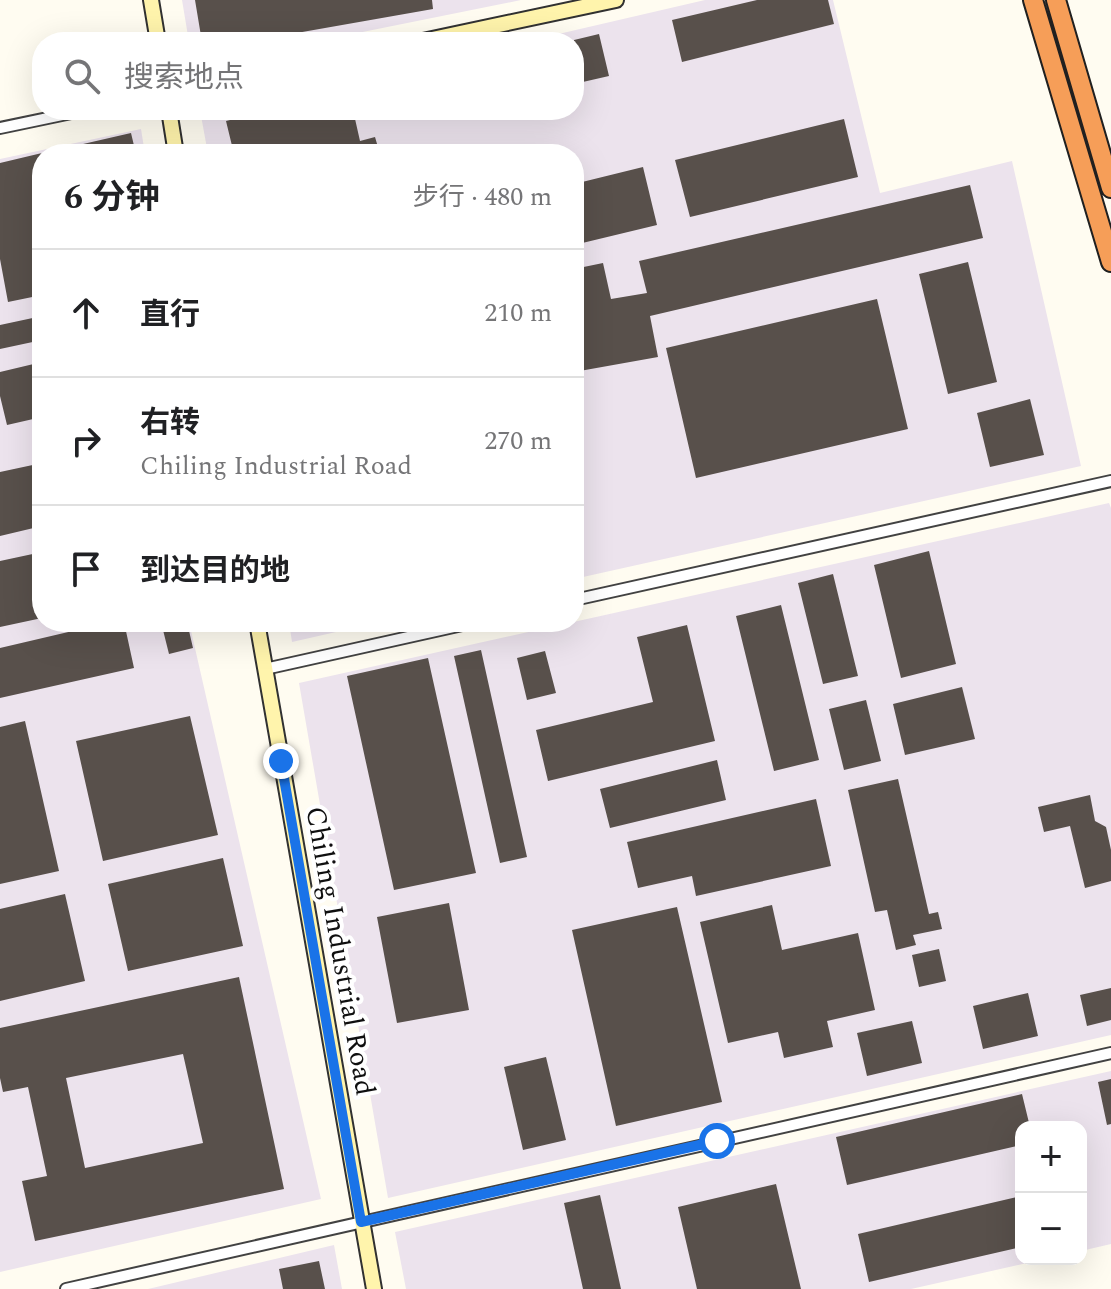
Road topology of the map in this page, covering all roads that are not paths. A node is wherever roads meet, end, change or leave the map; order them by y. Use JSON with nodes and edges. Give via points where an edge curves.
{"nodes":[{"id":1,"x":151,"y":0,"type":"edge"},
{"id":2,"x":616,"y":0,"type":"edge"},
{"id":3,"x":1033,"y":0,"type":"edge"},
{"id":4,"x":1056,"y":0,"type":"edge"},
{"id":5,"x":156,"y":32,"type":"edge"},
{"id":6,"x":465,"y":32,"type":"edge"},
{"id":7,"x":38,"y":120,"type":"edge"},
{"id":8,"x":171,"y":120,"type":"edge"},
{"id":9,"x":0,"y":128,"type":"edge"},
{"id":10,"x":174,"y":144,"type":"edge"},
{"id":11,"x":1111,"y":188,"type":"edge"},
{"id":12,"x":1111,"y":262,"type":"edge"},
{"id":13,"x":1111,"y":481,"type":"edge"},
{"id":14,"x":584,"y":598,"type":"edge"},
{"id":15,"x":259,"y":632,"type":"edge"},
{"id":16,"x":431,"y":632,"type":"edge"},
{"id":17,"x":265,"y":669,"type":"junction"},
{"id":18,"x":1111,"y":1053,"type":"edge"},
{"id":19,"x":361,"y":1222,"type":"junction"},
{"id":20,"x":66,"y":1289,"type":"edge"},
{"id":21,"x":374,"y":1289,"type":"edge"}],
"edges":[{"from":1,"to":5,"type":"street"},
{"from":2,"to":6,"type":"street"},
{"from":3,"to":12,"type":"highway"},
{"from":4,"to":11,"type":"highway"},
{"from":7,"to":9,"type":"street"},
{"from":8,"to":10,"type":"street"},
{"from":13,"to":14,"type":"street"},
{"from":15,"to":17,"type":"street","name":"Chiling Industrial Road"},
{"from":16,"to":17,"type":"street"},
{"from":17,"to":19,"type":"street","name":"Chiling Industrial Road"},
{"from":18,"to":19,"type":"street"},
{"from":19,"to":20,"type":"street"},
{"from":19,"to":21,"type":"street","name":"Chiling Industrial Road"}]}
